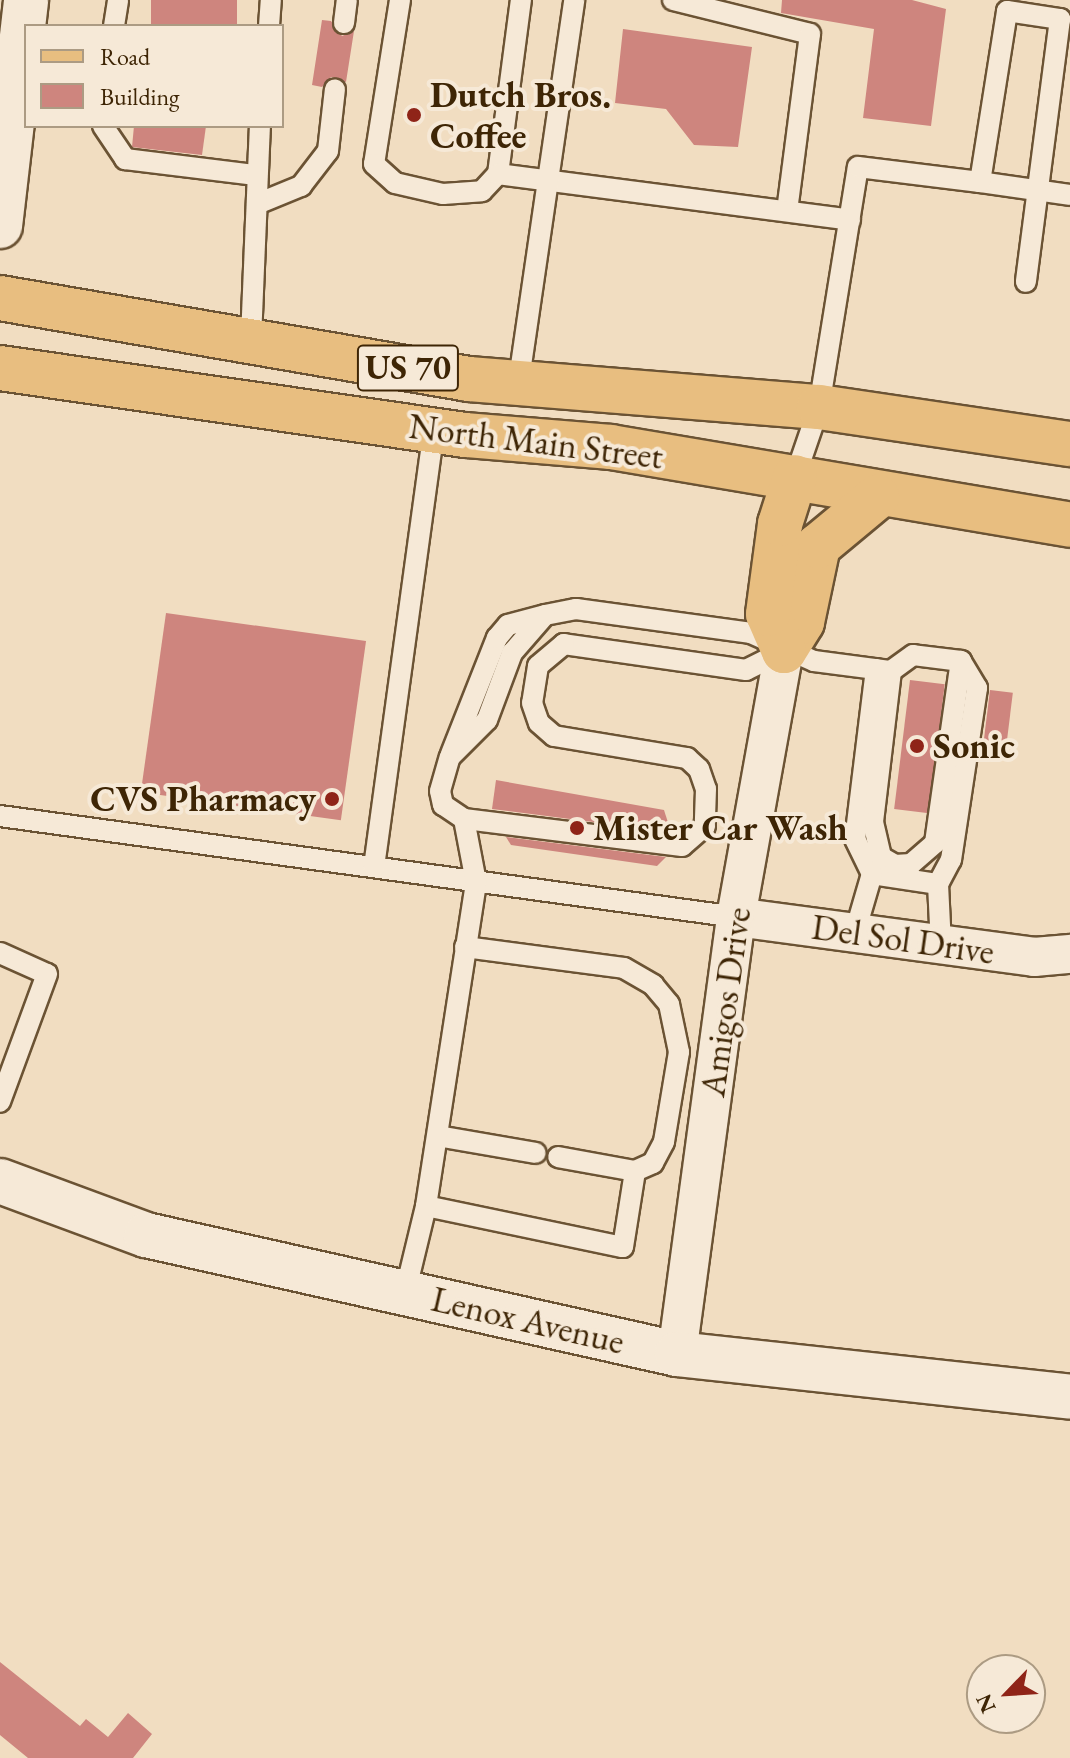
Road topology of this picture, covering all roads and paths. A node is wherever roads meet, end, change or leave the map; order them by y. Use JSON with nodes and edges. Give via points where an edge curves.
{"nodes":[{"id":1,"x":26,"y":0,"type":"edge"},
{"id":2,"x":118,"y":0,"type":"edge"},
{"id":3,"x":271,"y":0,"type":"edge"},
{"id":4,"x":347,"y":0,"type":"edge"},
{"id":5,"x":400,"y":0,"type":"edge"},
{"id":6,"x":521,"y":0,"type":"edge"},
{"id":7,"x":574,"y":0,"type":"edge"},
{"id":8,"x":676,"y":0,"type":"edge"},
{"id":9,"x":344,"y":23,"type":"dead end"},
{"id":10,"x":25,"y":24,"type":"edge"},
{"id":11,"x":114,"y":24,"type":"edge"},
{"id":12,"x":269,"y":24,"type":"edge"},
{"id":13,"x":24,"y":50,"type":"edge"},
{"id":14,"x":335,"y":89,"type":"dead end"},
{"id":15,"x":22,"y":101,"type":"edge"},
{"id":16,"x":104,"y":128,"type":"edge"},
{"id":17,"x":260,"y":128,"type":"edge"},
{"id":18,"x":498,"y":174,"type":"junction"},
{"id":19,"x":256,"y":175,"type":"junction"},
{"id":20,"x":980,"y":182,"type":"junction"},
{"id":21,"x":546,"y":183,"type":"junction"},
{"id":22,"x":1038,"y":191,"type":"junction"},
{"id":23,"x":1070,"y":195,"type":"edge"},
{"id":24,"x":257,"y":204,"type":"junction"},
{"id":25,"x":787,"y":210,"type":"junction"},
{"id":26,"x":850,"y":220,"type":"junction"},
{"id":27,"x":0,"y":226,"type":"edge"},
{"id":28,"x":1026,"y":282,"type":"dead end"},
{"id":29,"x":0,"y":298,"type":"edge"},
{"id":30,"x":251,"y":339,"type":"junction"},
{"id":31,"x":0,"y":368,"type":"edge"},
{"id":32,"x":518,"y":386,"type":"junction"},
{"id":33,"x":819,"y":407,"type":"junction"},
{"id":34,"x":450,"y":433,"type":"junction"},
{"id":35,"x":1070,"y":444,"type":"edge"},
{"id":36,"x":795,"y":477,"type":"junction"},
{"id":37,"x":877,"y":497,"type":"junction"},
{"id":38,"x":1070,"y":525,"type":"edge"},
{"id":39,"x":784,"y":651,"type":"junction"},
{"id":40,"x":961,"y":661,"type":"junction"},
{"id":41,"x":884,"y":670,"type":"junction"},
{"id":42,"x":0,"y":816,"type":"edge"},
{"id":43,"x":464,"y":819,"type":"junction"},
{"id":44,"x":374,"y":867,"type":"junction"},
{"id":45,"x":872,"y":874,"type":"junction"},
{"id":46,"x":476,"y":882,"type":"junction"},
{"id":47,"x":938,"y":884,"type":"junction"},
{"id":48,"x":736,"y":917,"type":"junction"},
{"id":49,"x":855,"y":932,"type":"junction"},
{"id":50,"x":941,"y":945,"type":"junction"},
{"id":51,"x":465,"y":947,"type":"junction"},
{"id":52,"x":0,"y":953,"type":"edge"},
{"id":53,"x":1070,"y":954,"type":"edge"},
{"id":54,"x":0,"y":1102,"type":"edge"},
{"id":55,"x":438,"y":1136,"type":"junction"},
{"id":56,"x":536,"y":1153,"type":"dead end"},
{"id":57,"x":558,"y":1157,"type":"dead end"},
{"id":58,"x":635,"y":1171,"type":"junction"},
{"id":59,"x":0,"y":1181,"type":"edge"},
{"id":60,"x":426,"y":1206,"type":"junction"},
{"id":61,"x":405,"y":1293,"type":"junction"},
{"id":62,"x":677,"y":1354,"type":"junction"},
{"id":63,"x":1070,"y":1397,"type":"edge"}],
"edges":[{"from":1,"to":10,"type":"street"},
{"from":2,"to":11,"type":"lane"},
{"from":3,"to":12,"type":"lane"},
{"from":4,"to":9,"type":"lane"},
{"from":5,"to":18,"type":"lane","via":[[374,164],[395,183],[443,194],[482,191]]},
{"from":6,"to":18,"type":"lane"},
{"from":7,"to":21,"type":"lane"},
{"from":8,"to":25,"type":"lane","via":[[810,34]]},
{"from":13,"to":15,"type":"street"},
{"from":14,"to":24,"type":"lane","via":[[328,151],[301,186]]},
{"from":15,"to":27,"type":"street"},
{"from":16,"to":19,"type":"lane","via":[[125,159]]},
{"from":17,"to":19,"type":"lane"},
{"from":18,"to":21,"type":"lane"},
{"from":19,"to":24,"type":"lane"},
{"from":20,"to":22,"type":"lane"},
{"from":20,"to":22,"type":"lane","via":[[1007,11],[1060,19]]},
{"from":20,"to":26,"type":"lane","via":[[858,167]]},
{"from":21,"to":25,"type":"lane"},
{"from":21,"to":32,"type":"lane"},
{"from":22,"to":23,"type":"lane"},
{"from":22,"to":28,"type":"lane"},
{"from":24,"to":30,"type":"lane"},
{"from":25,"to":26,"type":"lane"},
{"from":26,"to":33,"type":"lane"},
{"from":29,"to":30,"type":"main road","name":"North Main Street","number":"US 70"},
{"from":30,"to":32,"type":"main road","name":"North Main Street","number":"US 70"},
{"from":31,"to":34,"type":"main road","name":"North Main Street","number":"US 70"},
{"from":32,"to":33,"type":"main road","name":"North Main Street","number":"US 70"},
{"from":33,"to":35,"type":"main road","name":"North Main Street","number":"US 70"},
{"from":33,"to":36,"type":"lane"},
{"from":34,"to":36,"type":"main road","name":"North Main Street","via":[[611,447]]},
{"from":34,"to":44,"type":"lane"},
{"from":36,"to":37,"type":"main road","name":"North Main Street"},
{"from":36,"to":39,"type":"main road","via":[[780,524],[768,614]]},
{"from":37,"to":38,"type":"main road","name":"North Main Street"},
{"from":37,"to":39,"type":"main road","via":[[818,546],[802,622]]},
{"from":39,"to":41,"type":"lane"},
{"from":39,"to":43,"type":"lane","via":[[751,633],[576,609],[545,615],[512,653],[487,720],[450,757],[440,791],[443,805]]},
{"from":39,"to":43,"type":"lane","via":[[746,670],[564,644],[538,666],[532,703],[539,723],[554,736],[687,758],[699,769],[706,789],[705,826],[682,846]]},
{"from":39,"to":48,"type":"street","name":"Amigos Drive"},
{"from":40,"to":41,"type":"lane","via":[[913,655]]},
{"from":40,"to":41,"type":"lane","via":[[935,843],[911,864],[881,857],[873,840]]},
{"from":40,"to":47,"type":"lane","via":[[977,688],[951,860]]},
{"from":41,"to":45,"type":"lane","via":[[855,839]]},
{"from":42,"to":44,"type":"lane"},
{"from":43,"to":46,"type":"lane"},
{"from":44,"to":46,"type":"lane"},
{"from":45,"to":47,"type":"lane"},
{"from":45,"to":49,"type":"lane"},
{"from":46,"to":48,"type":"lane"},
{"from":46,"to":51,"type":"lane"},
{"from":47,"to":50,"type":"lane"},
{"from":48,"to":49,"type":"street","name":"Del Sol Drive"},
{"from":48,"to":62,"type":"street","name":"Amigos Drive"},
{"from":49,"to":50,"type":"street","name":"Del Sol Drive"},
{"from":50,"to":53,"type":"street","name":"Del Sol Drive","via":[[1034,957]]},
{"from":51,"to":55,"type":"lane"},
{"from":51,"to":58,"type":"lane","via":[[624,968],[653,985],[669,1004],[679,1052],[664,1142],[653,1163]]},
{"from":52,"to":54,"type":"lane","via":[[47,974]]},
{"from":55,"to":56,"type":"lane"},
{"from":55,"to":60,"type":"lane"},
{"from":57,"to":58,"type":"lane"},
{"from":58,"to":60,"type":"lane","via":[[623,1247]]},
{"from":59,"to":61,"type":"street","name":"Lenox Avenue","via":[[146,1235]]},
{"from":60,"to":61,"type":"lane"},
{"from":61,"to":62,"type":"street","name":"Lenox Avenue"},
{"from":62,"to":63,"type":"street","name":"Lenox Avenue"}]}
